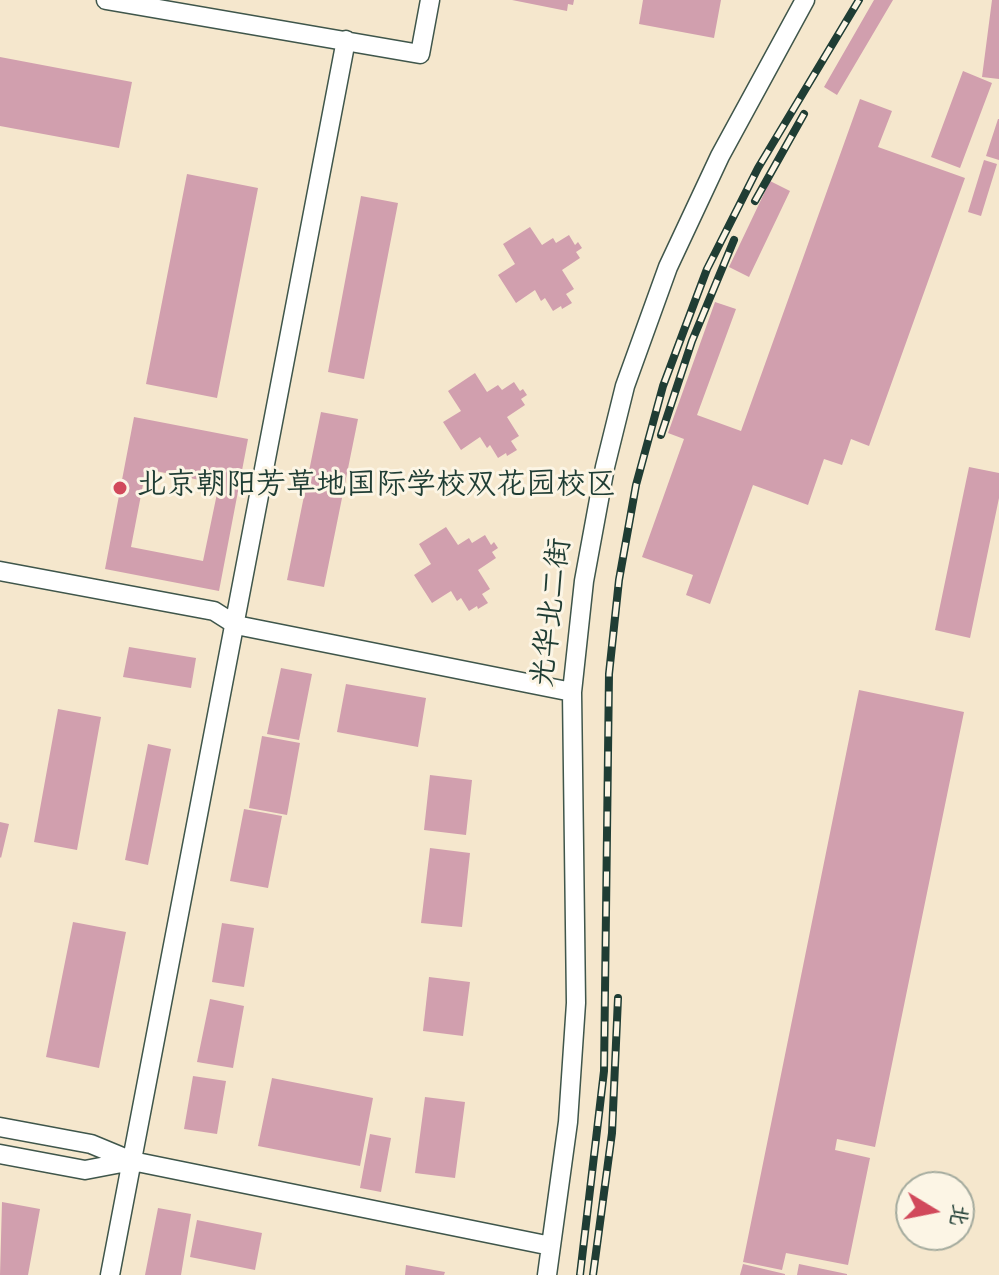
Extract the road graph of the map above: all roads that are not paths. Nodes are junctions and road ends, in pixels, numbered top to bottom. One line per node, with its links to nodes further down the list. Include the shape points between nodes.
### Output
1 (106, 0): 4 (street)
2 (430, 0): 5 (street, via 420,54)
3 (805, 0): 8 (street, 光华北二街, via 674,253 625,386 584,581)
4 (196, 7): 5 (street)
5 (346, 40): 7 (street)
6 (0, 571): 7 (street, via 214,611)
7 (236, 625): 8 (street); 11 (street)
8 (572, 692): 12 (street, 光华北二街, via 576,1003 568,1122)
9 (0, 1127): 11 (street, via 91,1144)
10 (0, 1154): 11 (street, via 85,1170)
11 (132, 1161): 12 (street); 13 (street)
12 (551, 1246): 14 (street, 光华北二街)
13 (110, 1275)
14 (547, 1275)

